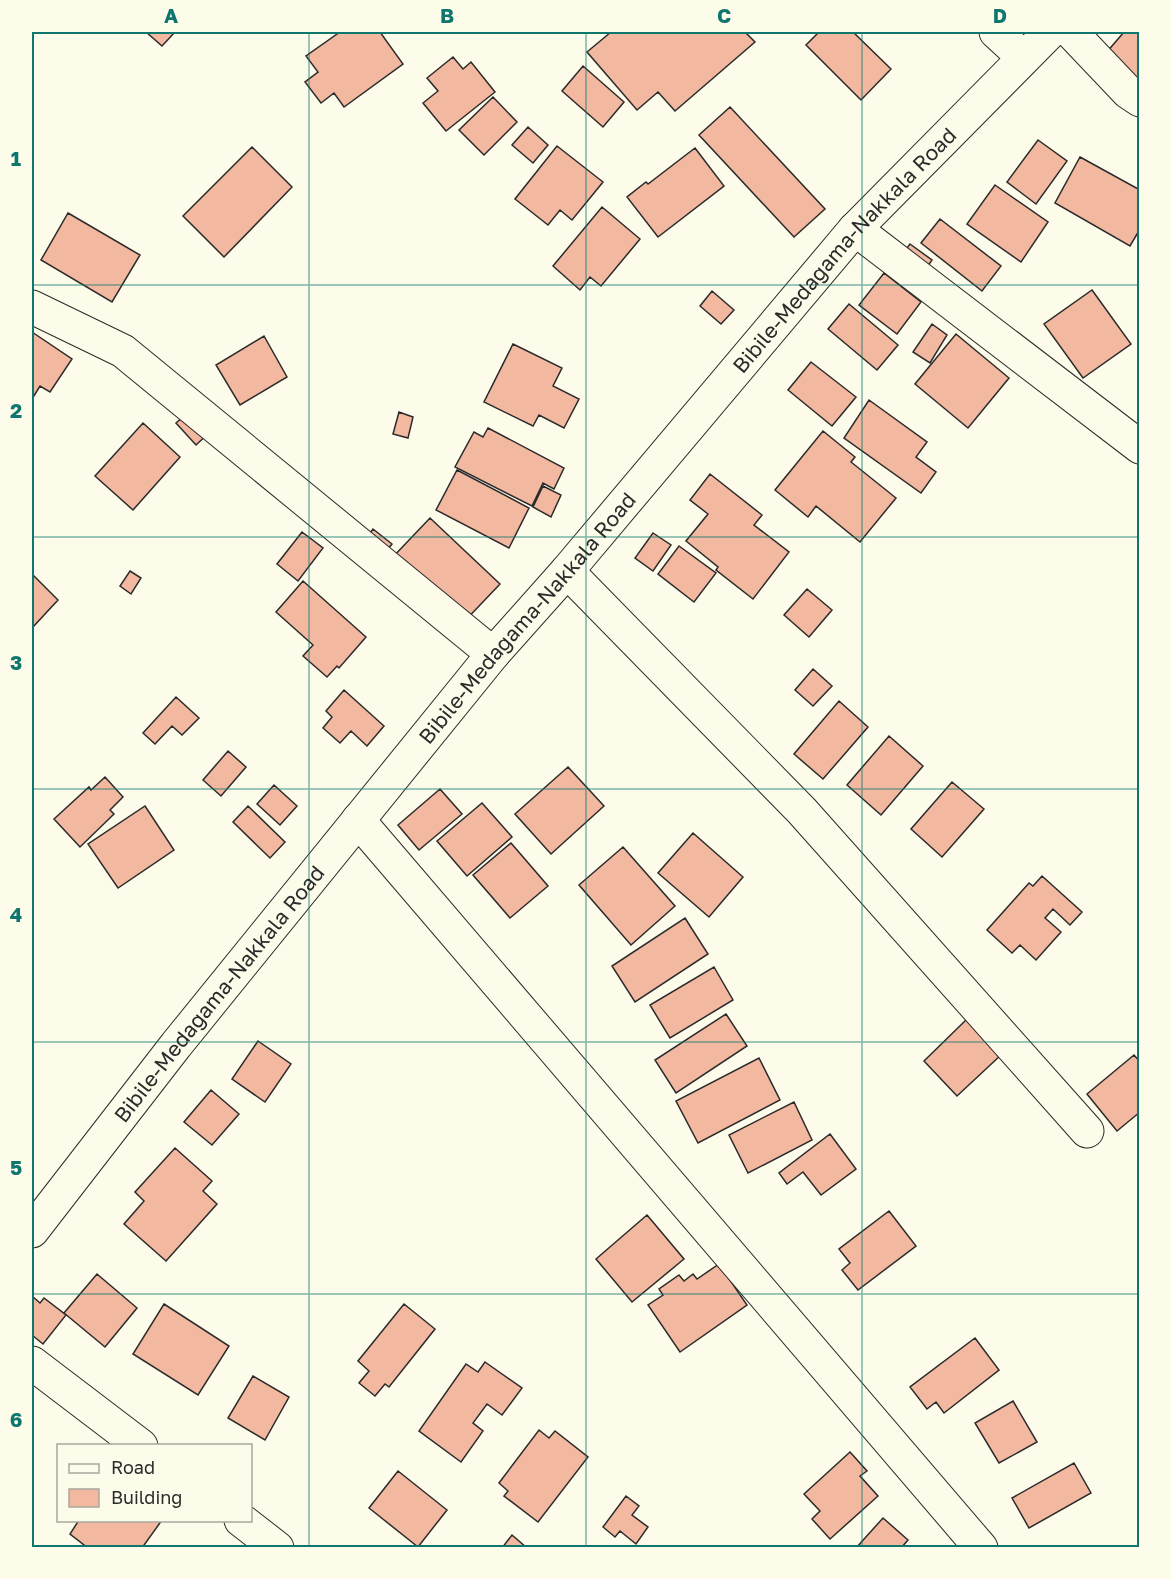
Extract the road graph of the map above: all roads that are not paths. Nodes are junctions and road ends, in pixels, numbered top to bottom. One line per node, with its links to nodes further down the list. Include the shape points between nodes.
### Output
1 (996, 32): 4 (main road)
2 (1050, 32): 4 (main road, Bibile-Medagama-Nakkala Road)
3 (1071, 32): 5 (main road)
4 (1023, 57): 6 (main road, Bibile-Medagama-Nakkala Road)
5 (1140, 100)
6 (855, 229): 8 (main road); 9 (main road, Bibile-Medagama-Nakkala Road)
7 (32, 307): 10 (main road, via 123,351)
8 (1140, 447)
9 (567, 571): 10 (main road, Bibile-Medagama-Nakkala Road); 12 (main road, via 802,811)
10 (493, 654): 11 (main road, Bibile-Medagama-Nakkala Road)
11 (358, 820): 13 (main road, Bibile-Medagama-Nakkala Road); 18 (main road)
12 (1088, 1131)
13 (32, 1231)
14 (32, 1363): 15 (main road)
15 (138, 1444)
16 (242, 1522): 17 (main road)
17 (277, 1548)
18 (981, 1548)

